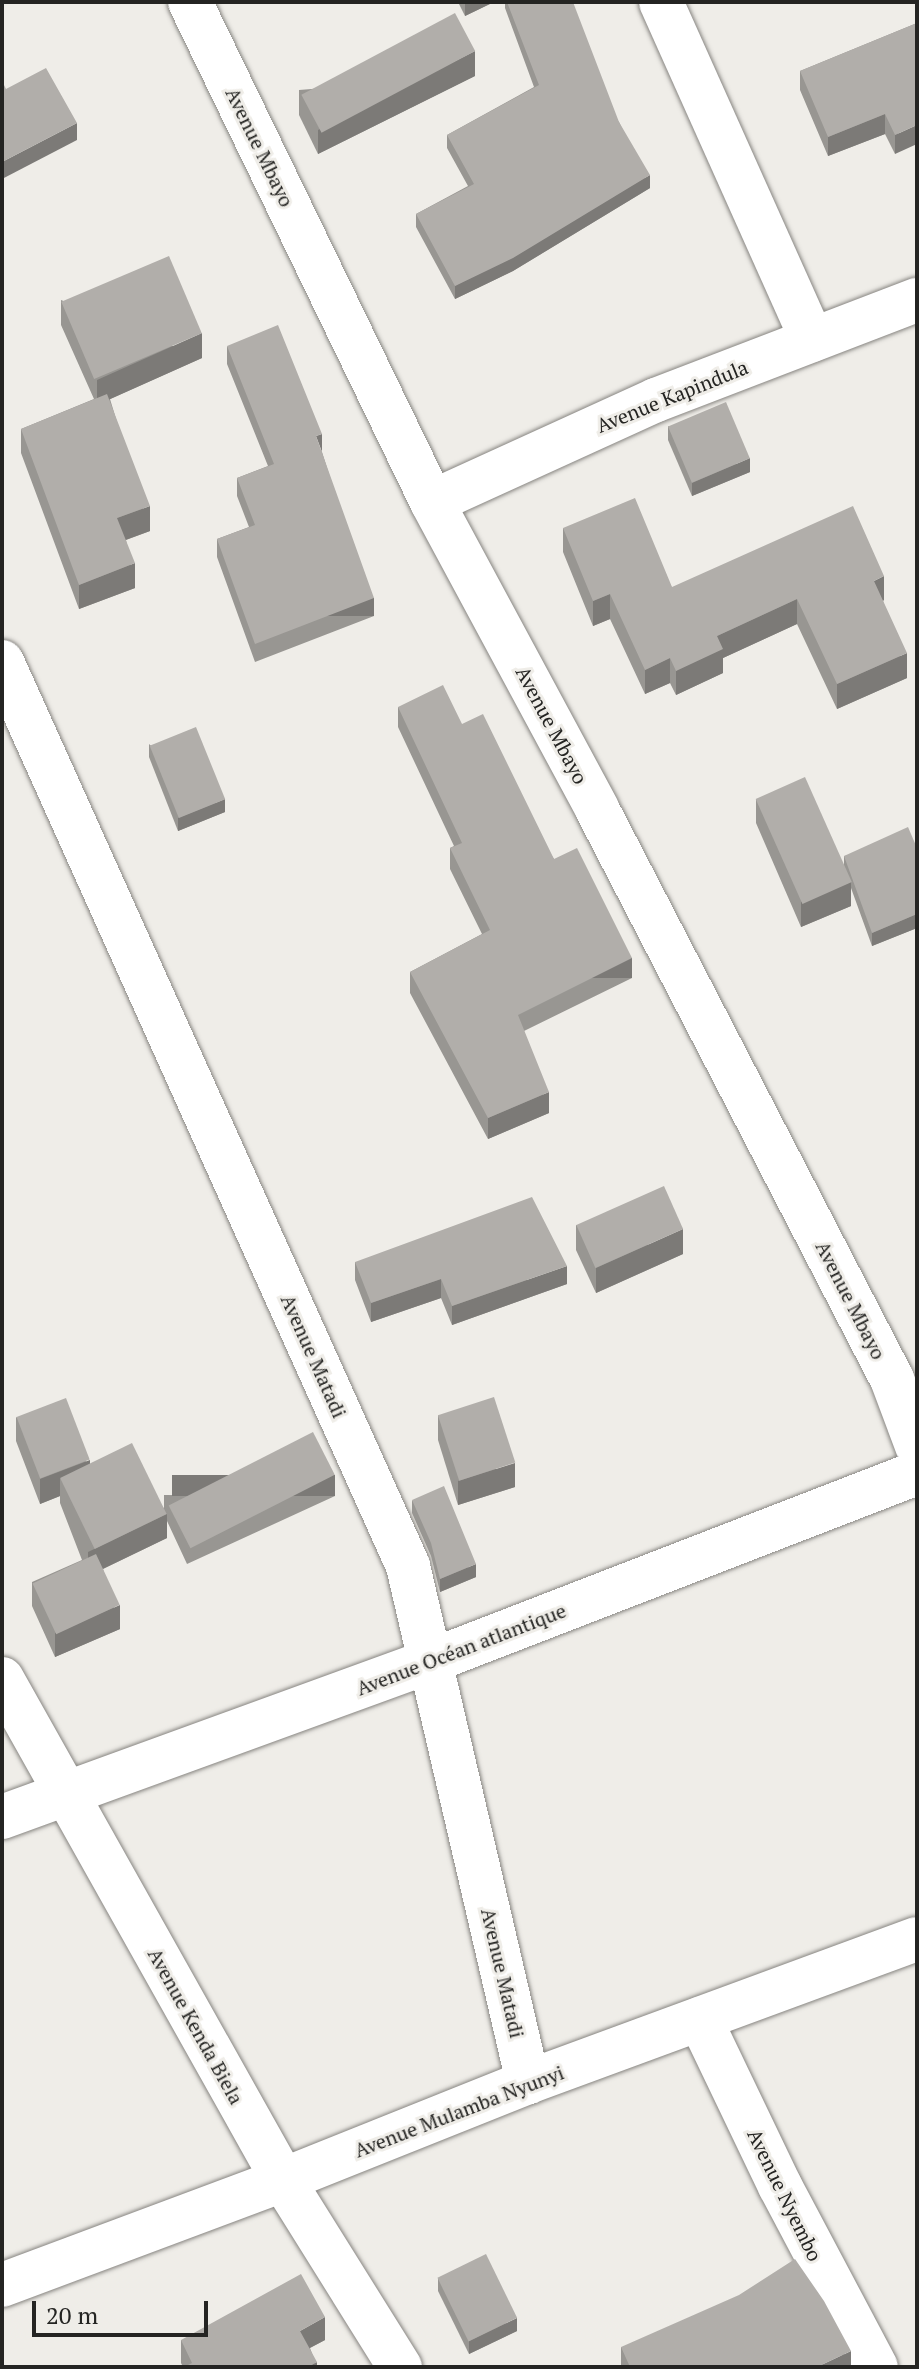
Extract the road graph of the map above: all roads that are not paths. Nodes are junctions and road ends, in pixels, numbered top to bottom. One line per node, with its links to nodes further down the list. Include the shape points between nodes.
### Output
1 (190, 2): 5 (street, Avenue Mbayo)
2 (661, 2): 4 (street)
3 (917, 300): 4 (street, Avenue Kapindula)
4 (812, 340): 5 (street, Avenue Kapindula, via 656,400)
5 (432, 502): 7 (street, Avenue Mbayo, via 892,1379)
6 (2, 662): 9 (street, Avenue Matadi, via 408,1566)
7 (917, 1446)
8 (917, 1473): 9 (street, Avenue Océan atlantique)
9 (431, 1661): 11 (street, Avenue Océan atlantique); 15 (street, Avenue Matadi)
10 (2, 1679): 11 (street, Avenue Kenda Biela)
11 (66, 1795): 12 (street, Avenue Océan atlantique); 16 (street, Avenue Kenda Biela)
12 (2, 1817)
13 (917, 1939): 14 (street, Avenue Mulamba Nyunyi)
14 (700, 2019): 15 (street, Avenue Mulamba Nyunyi); 19 (street, Avenue Nyembo)
15 (528, 2082): 16 (street, Avenue Mulamba Nyunyi)
16 (283, 2180): 17 (street, Avenue Mulamba Nyunyi); 18 (street, Avenue Kenda Biela)
17 (2, 2285)
18 (400, 2367)
19 (876, 2367)

